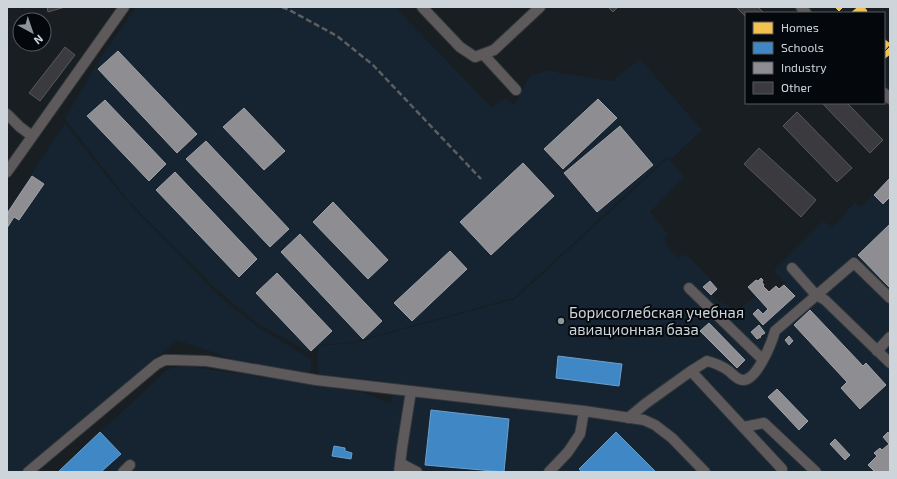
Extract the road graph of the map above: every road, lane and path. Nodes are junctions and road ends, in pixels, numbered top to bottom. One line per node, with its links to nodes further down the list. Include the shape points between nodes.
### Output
1 (124, 7): 8 (street)
2 (422, 7): 5 (street, via 460,47 475,57)
3 (540, 7): 4 (street)
4 (529, 11): 5 (street, via 494,50)
5 (484, 54): 6 (street)
6 (516, 90)
7 (7, 114): 8 (street)
8 (32, 136): 9 (street)
9 (7, 172)
10 (792, 268): 12 (street)
11 (689, 288): 16 (street)
12 (816, 295): 13 (street, via 854,263); 15 (street, via 825,300); 16 (street, via 775,331)
13 (890, 298)
14 (890, 337): 15 (street)
15 (877, 351): 17 (street)
16 (762, 359): 18 (street, via 754,375 746,380 740,380 725,368 707,361)
17 (890, 363)
18 (691, 371): 21 (street); 22 (street)
19 (411, 391): 20 (street); 23 (street); 24 (street, via 316,380 207,361 166,360 157,364)
20 (584, 411): 21 (street); 26 (street, via 580,434 568,452)
21 (628, 418): 27 (street, via 644,420 655,425 672,438)
22 (744, 427): 28 (street); 29 (street, via 764,423)
23 (400, 468): 25 (street)
24 (28, 472)
25 (418, 472)
26 (549, 472)
27 (705, 472)
28 (782, 472)
29 (816, 472)

